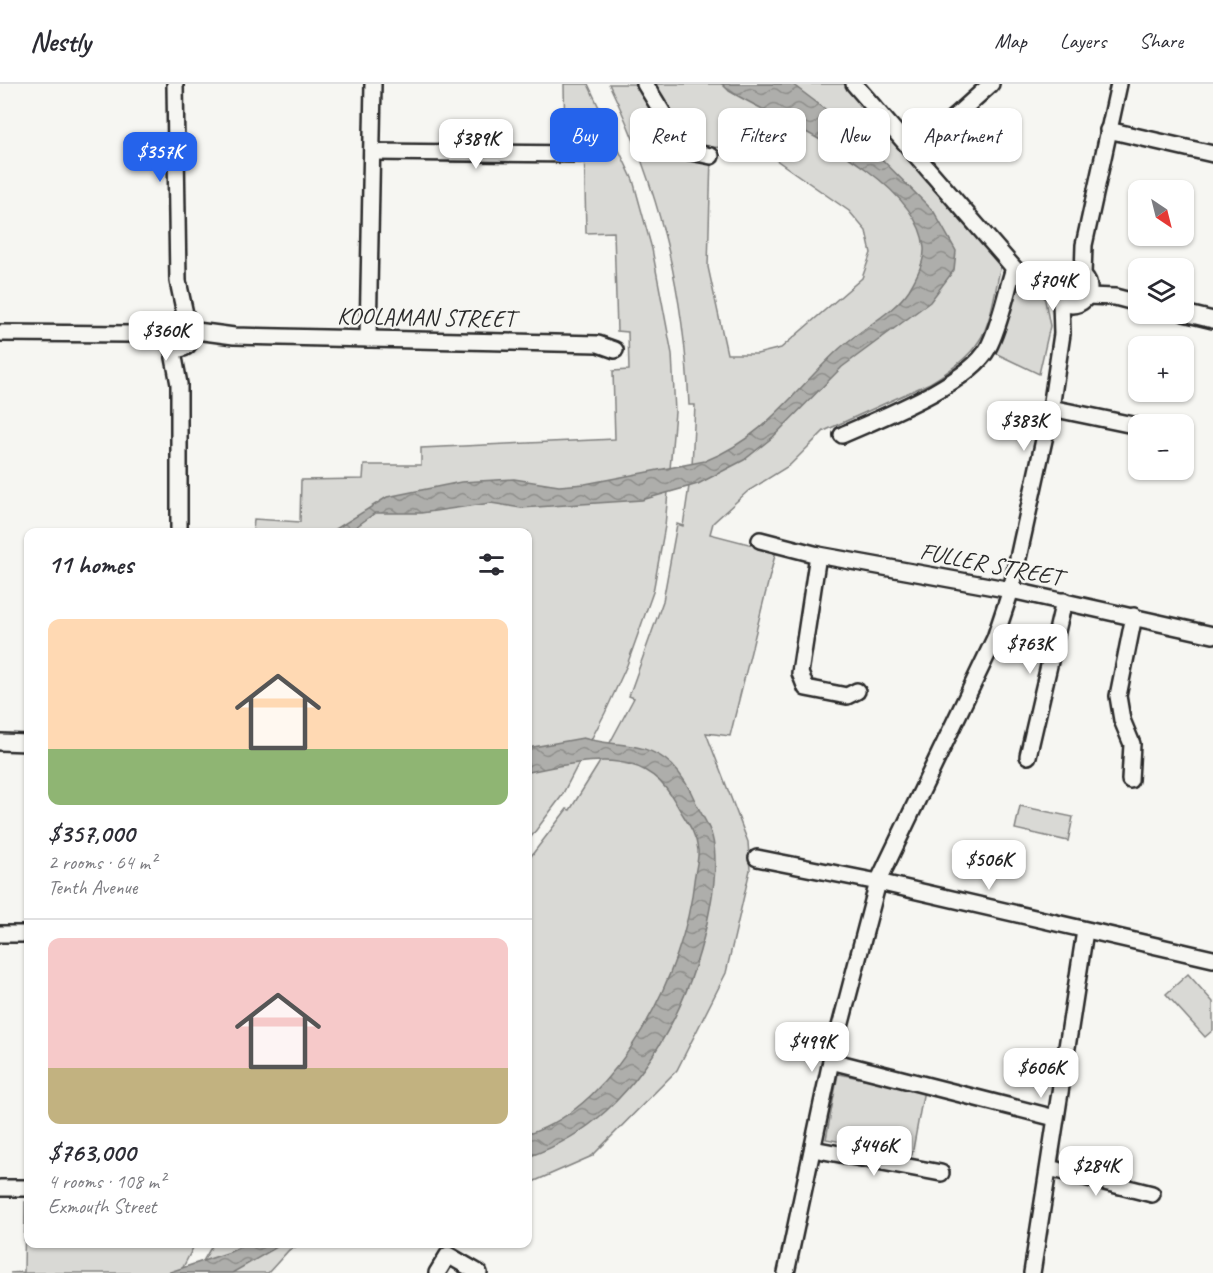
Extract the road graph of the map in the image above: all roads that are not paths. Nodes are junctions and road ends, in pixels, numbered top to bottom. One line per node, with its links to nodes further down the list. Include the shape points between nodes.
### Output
1 (175, 84): 21 (street)
2 (373, 84): 10 (street)
3 (645, 84): 13 (street, via 686,151)
4 (854, 84): 9 (street)
5 (991, 84): 7 (street)
6 (1119, 84): 8 (street)
7 (964, 108)
8 (1108, 130): 12 (street); 16 (street)
9 (902, 138)
10 (372, 152): 11 (street); 22 (street)
11 (550, 154)
12 (1213, 154)
13 (711, 156)
14 (924, 162): 15 (street)
15 (1014, 268): 16 (street, via 1029,282); 26 (street, via 988,348 961,376)
16 (1072, 287): 17 (street); 24 (street)
17 (1128, 300)
18 (1194, 315): 19 (street)
19 (1213, 320)
20 (0, 333): 21 (street, KOOLAMAN STREET)
21 (179, 336): 22 (street, KOOLAMAN STREET); 27 (street)
22 (368, 339): 23 (street, KOOLAMAN STREET, via 598,344)
23 (615, 350)
24 (1051, 408): 25 (street); 30 (street)
25 (1128, 424)
26 (842, 435)
27 (179, 528)
28 (760, 540): 29 (street, FULLER STREET)
29 (818, 555): 30 (street, FULLER STREET); 34 (street, via 800,673 806,688 848,696)
30 (1011, 590): 31 (street, FULLER STREET); 40 (street, via 995,638)
31 (1064, 601): 32 (street, FULLER STREET); 37 (street)
32 (1134, 616): 33 (street, FULLER STREET); 38 (street, via 1118,696 1132,744)
33 (1213, 635)
34 (857, 691)
35 (3, 743): 36 (street)
36 (24, 743)
37 (1028, 756)
38 (1130, 780)
39 (757, 858): 40 (street)
40 (878, 882): 41 (street); 45 (street)
41 (1085, 931): 44 (street); 46 (street)
42 (0, 934): 43 (street)
43 (24, 934)
44 (1213, 959)
45 (831, 1061): 46 (street); 47 (street)
46 (1055, 1118): 48 (street)
47 (813, 1149): 49 (street); 55 (street)
48 (1049, 1168): 52 (street); 56 (street)
49 (941, 1173)
50 (0, 1188): 51 (street)
51 (24, 1188)
52 (1152, 1194)
53 (436, 1273): 54 (street, via 448,1255)
54 (479, 1273)
55 (786, 1273)
56 (1032, 1273)

